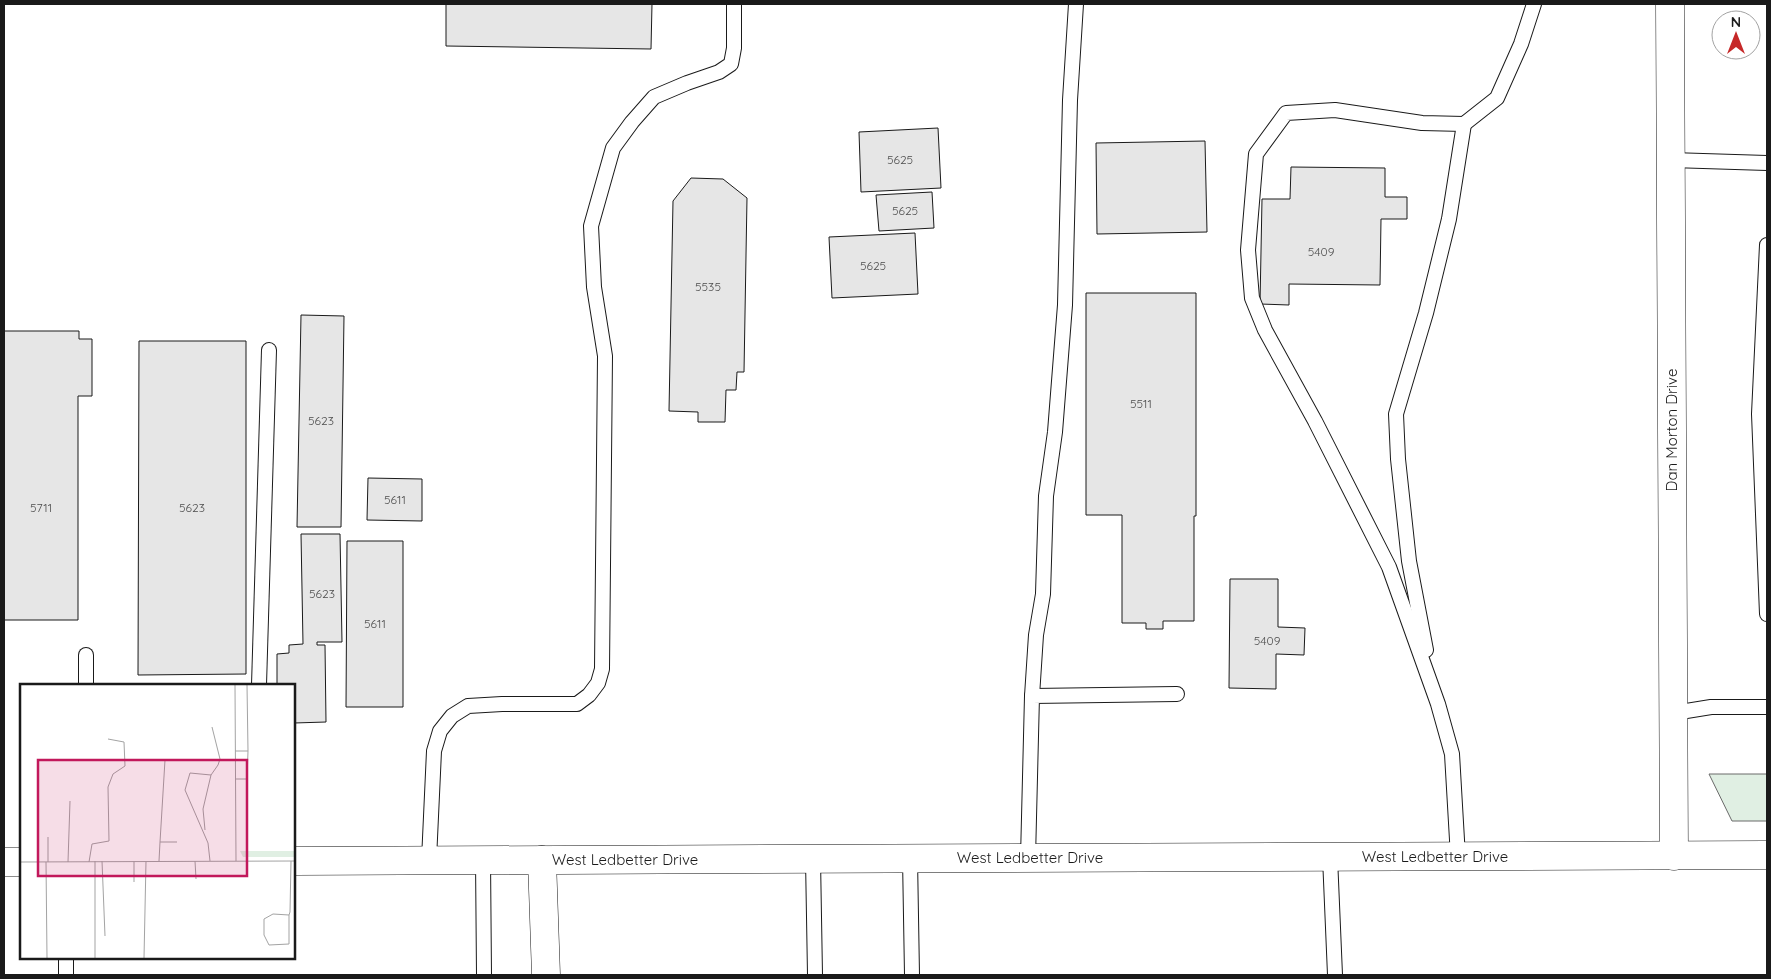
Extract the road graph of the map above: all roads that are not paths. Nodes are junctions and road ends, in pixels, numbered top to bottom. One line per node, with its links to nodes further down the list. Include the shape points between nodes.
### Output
1 (734, 4): 27 (lane, via 731,64 719,72 654,97 632,122 613,148 592,226 594,287 606,356 602,669 598,683 577,704 468,706 452,716 440,731 434,751)
2 (1076, 4): 16 (lane, via 1065,304 1055,432 1046,496 1043,594 1036,635)
3 (1534, 4): 5 (lane, via 1521,44 1497,98)
4 (1670, 4): 6 (street, Dan Morton Drive)
5 (1464, 124): 14 (lane, via 1449,219 1396,414 1409,561); 14 (lane, via 1422,123 1335,110 1286,113 1256,154 1248,250 1252,298 1265,330 1389,568)
6 (1671, 160): 7 (lane); 18 (street, Dan Morton Drive)
7 (1767, 163)
8 (1767, 245): 10 (lane, via 1759,414)
9 (269, 350): 13 (lane)
10 (1767, 614)
11 (86, 655): 12 (lane)
12 (86, 684)
13 (259, 684)
14 (1434, 693): 22 (lane, via 1452,754)
15 (1177, 694): 16 (lane)
16 (1032, 696): 24 (lane)
17 (1767, 708): 18 (lane, via 1711,708)
18 (1674, 713): 20 (street, Dan Morton Drive)
19 (1767, 855): 20 (street, West Ledbetter Drive)
20 (1674, 856): 22 (street, West Ledbetter Drive)
21 (1330, 857): 22 (street, West Ledbetter Drive); 24 (street, West Ledbetter Drive); 38 (lane)
22 (1458, 857)
23 (910, 858): 24 (street, West Ledbetter Drive); 26 (street, West Ledbetter Drive); 37 (lane)
24 (1028, 858)
25 (483, 859): 27 (street, West Ledbetter Drive); 28 (street, West Ledbetter Drive); 34 (lane)
26 (813, 859): 28 (street, West Ledbetter Drive); 36 (lane)
27 (429, 860): 29 (street, West Ledbetter Drive)
28 (542, 860): 35 (street)
29 (295, 861)
30 (4, 862): 31 (street)
31 (20, 862)
32 (66, 959): 33 (lane)
33 (66, 975)
34 (484, 975)
35 (546, 975)
36 (815, 975)
37 (912, 975)
38 (1334, 975)

